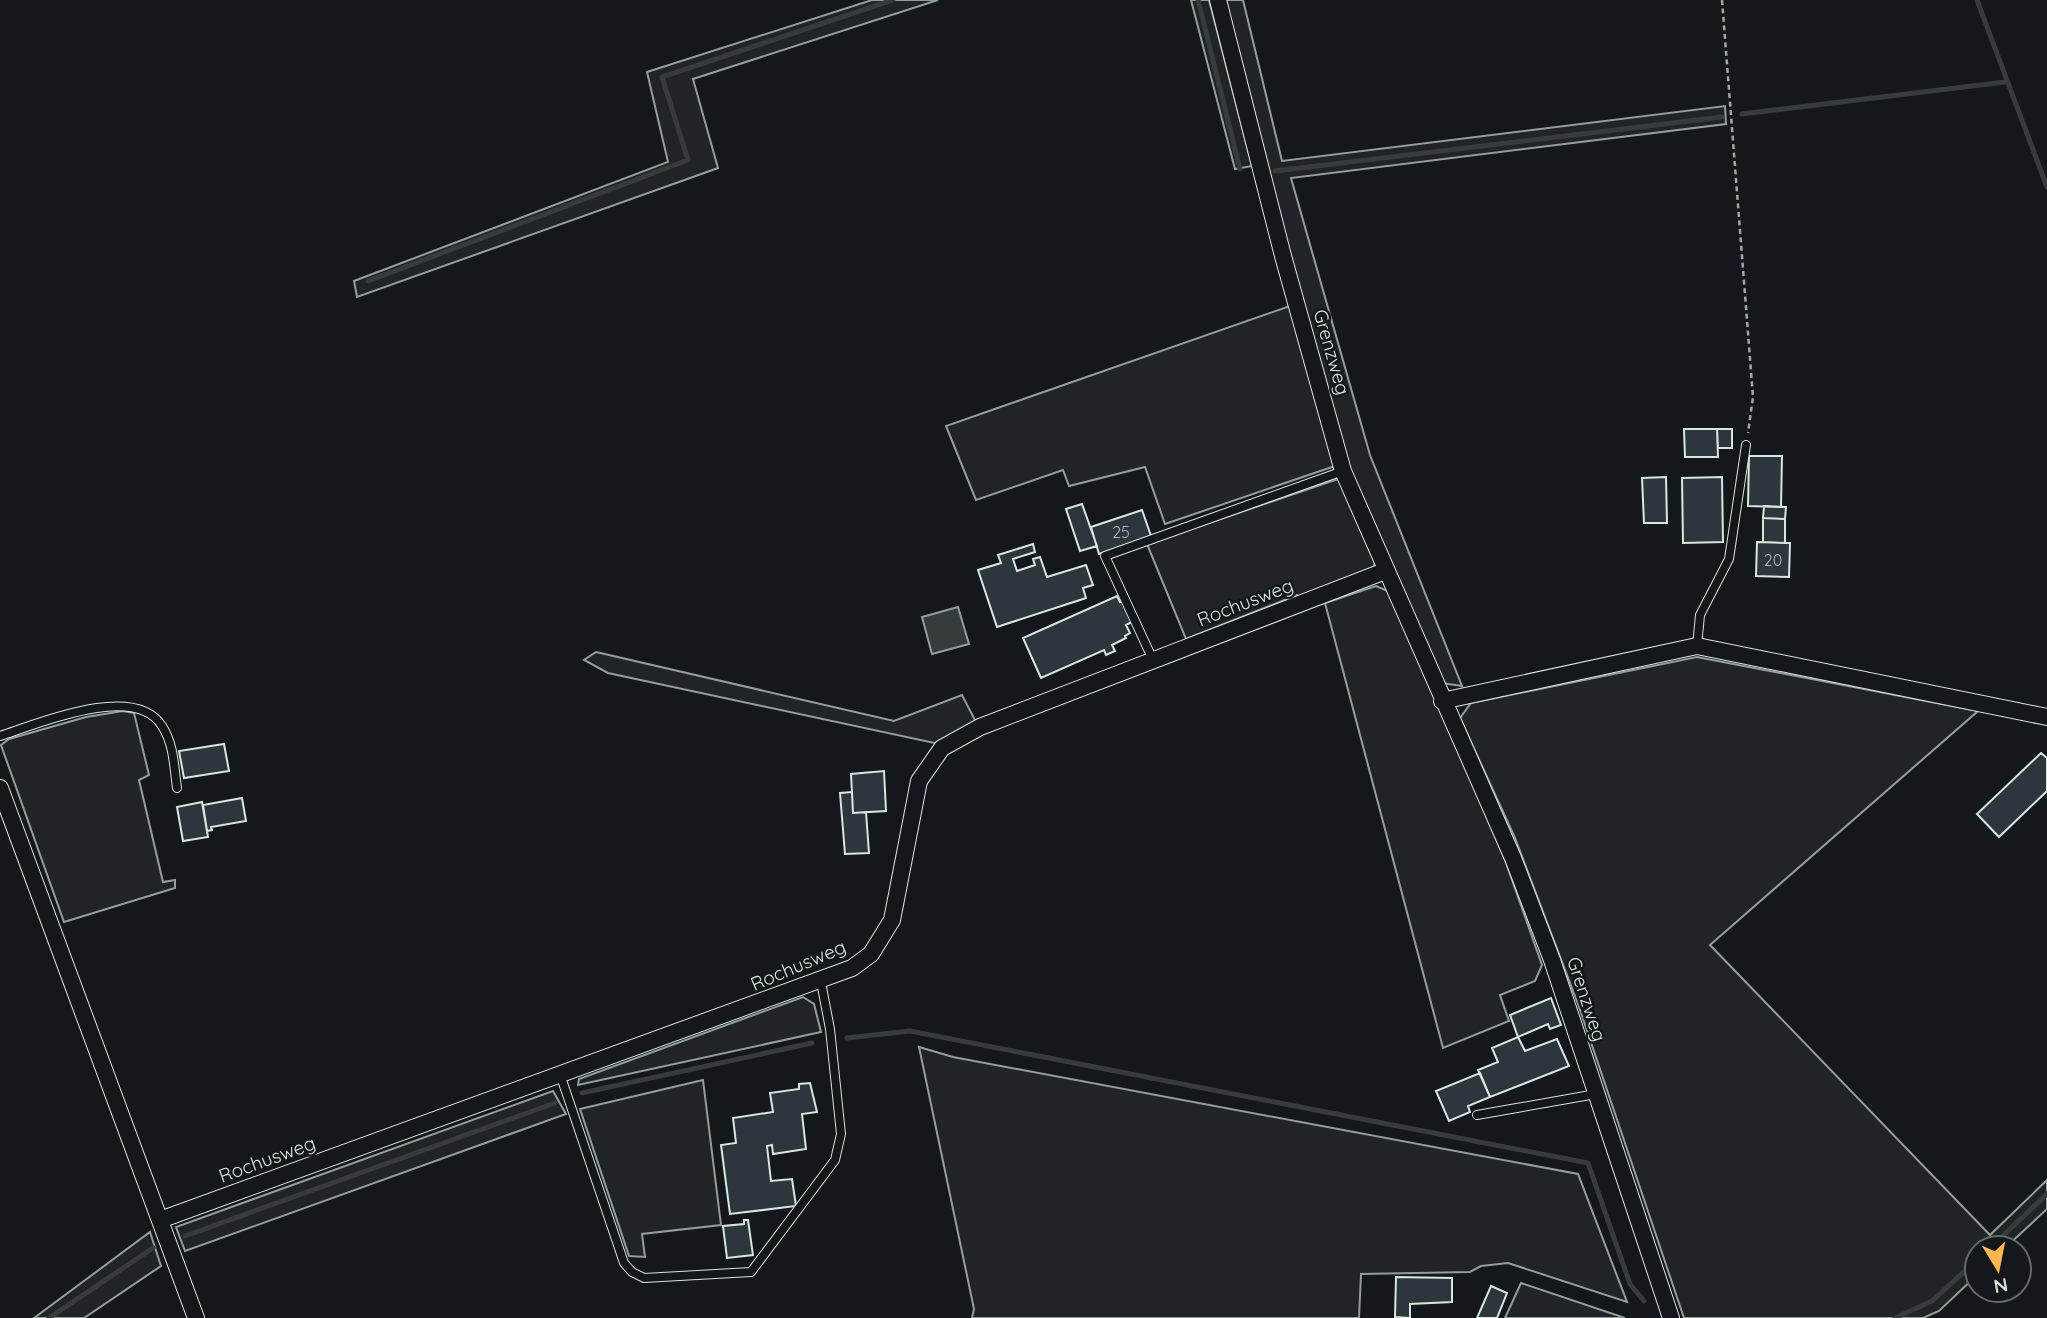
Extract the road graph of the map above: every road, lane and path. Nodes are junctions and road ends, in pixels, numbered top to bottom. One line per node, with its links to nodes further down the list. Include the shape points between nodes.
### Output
1 (1219, 0): 4 (street, Grenzweg)
2 (1722, 0): 3 (path, via 1753,397)
3 (1746, 444): 6 (lane, via 1729,559 1700,615)
4 (1343, 471): 5 (street, Grenzweg); 7 (lane, via 1105,556)
5 (1385, 570): 7 (street, Rochusweg); 8 (street, Grenzweg)
6 (1697, 646): 8 (street); 9 (street)
7 (1153, 660): 13 (street, Rochusweg, via 980,727 942,748 919,781 900,892 883,938 852,968)
8 (1442, 701): 15 (street, Grenzweg, via 1513,858)
9 (2047, 717)
10 (0, 736): 12 (lane, via 84,710 125,705 160,722 170,740)
11 (0, 788): 17 (street)
12 (177, 788)
13 (821, 982): 14 (street, Rochusweg); 14 (lane, via 841,1134 835,1160 751,1272 644,1278 632,1272 624,1263)
14 (561, 1077): 17 (street, Rochusweg)
15 (1596, 1094): 16 (lane); 19 (street, Grenzweg)
16 (1477, 1115)
17 (160, 1220): 18 (street)
18 (196, 1318)
19 (1671, 1318)

